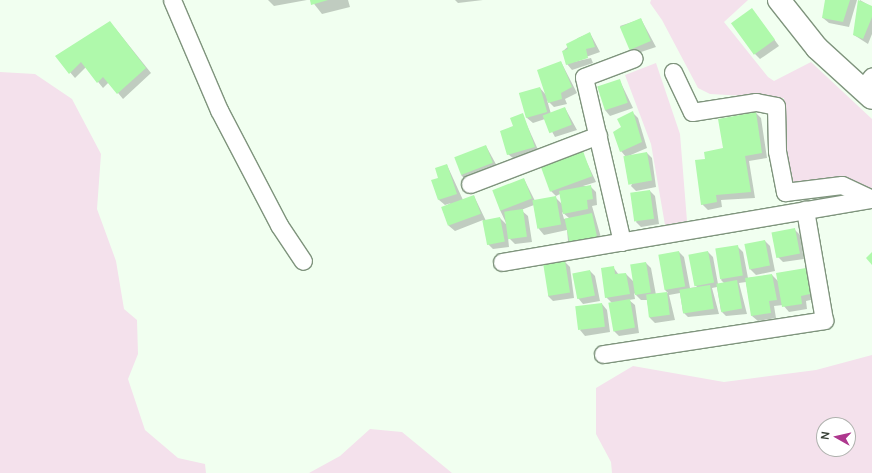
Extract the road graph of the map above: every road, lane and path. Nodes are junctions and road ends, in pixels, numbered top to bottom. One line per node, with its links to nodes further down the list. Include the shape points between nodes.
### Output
1 (172, 0): 11 (street, via 219,110 279,225)
2 (779, 0): 5 (street, via 817,48)
3 (634, 58): 6 (street, via 584,78)
4 (673, 72): 8 (street, via 692,112 756,102 776,106 777,151 785,192 842,186)
5 (869, 88)
6 (598, 135): 7 (street); 10 (street)
7 (470, 184)
8 (872, 199): 9 (street)
9 (805, 210): 10 (street); 13 (street, via 824,320)
10 (622, 242): 12 (street)
11 (303, 261)
12 (502, 262)
13 (602, 354)

